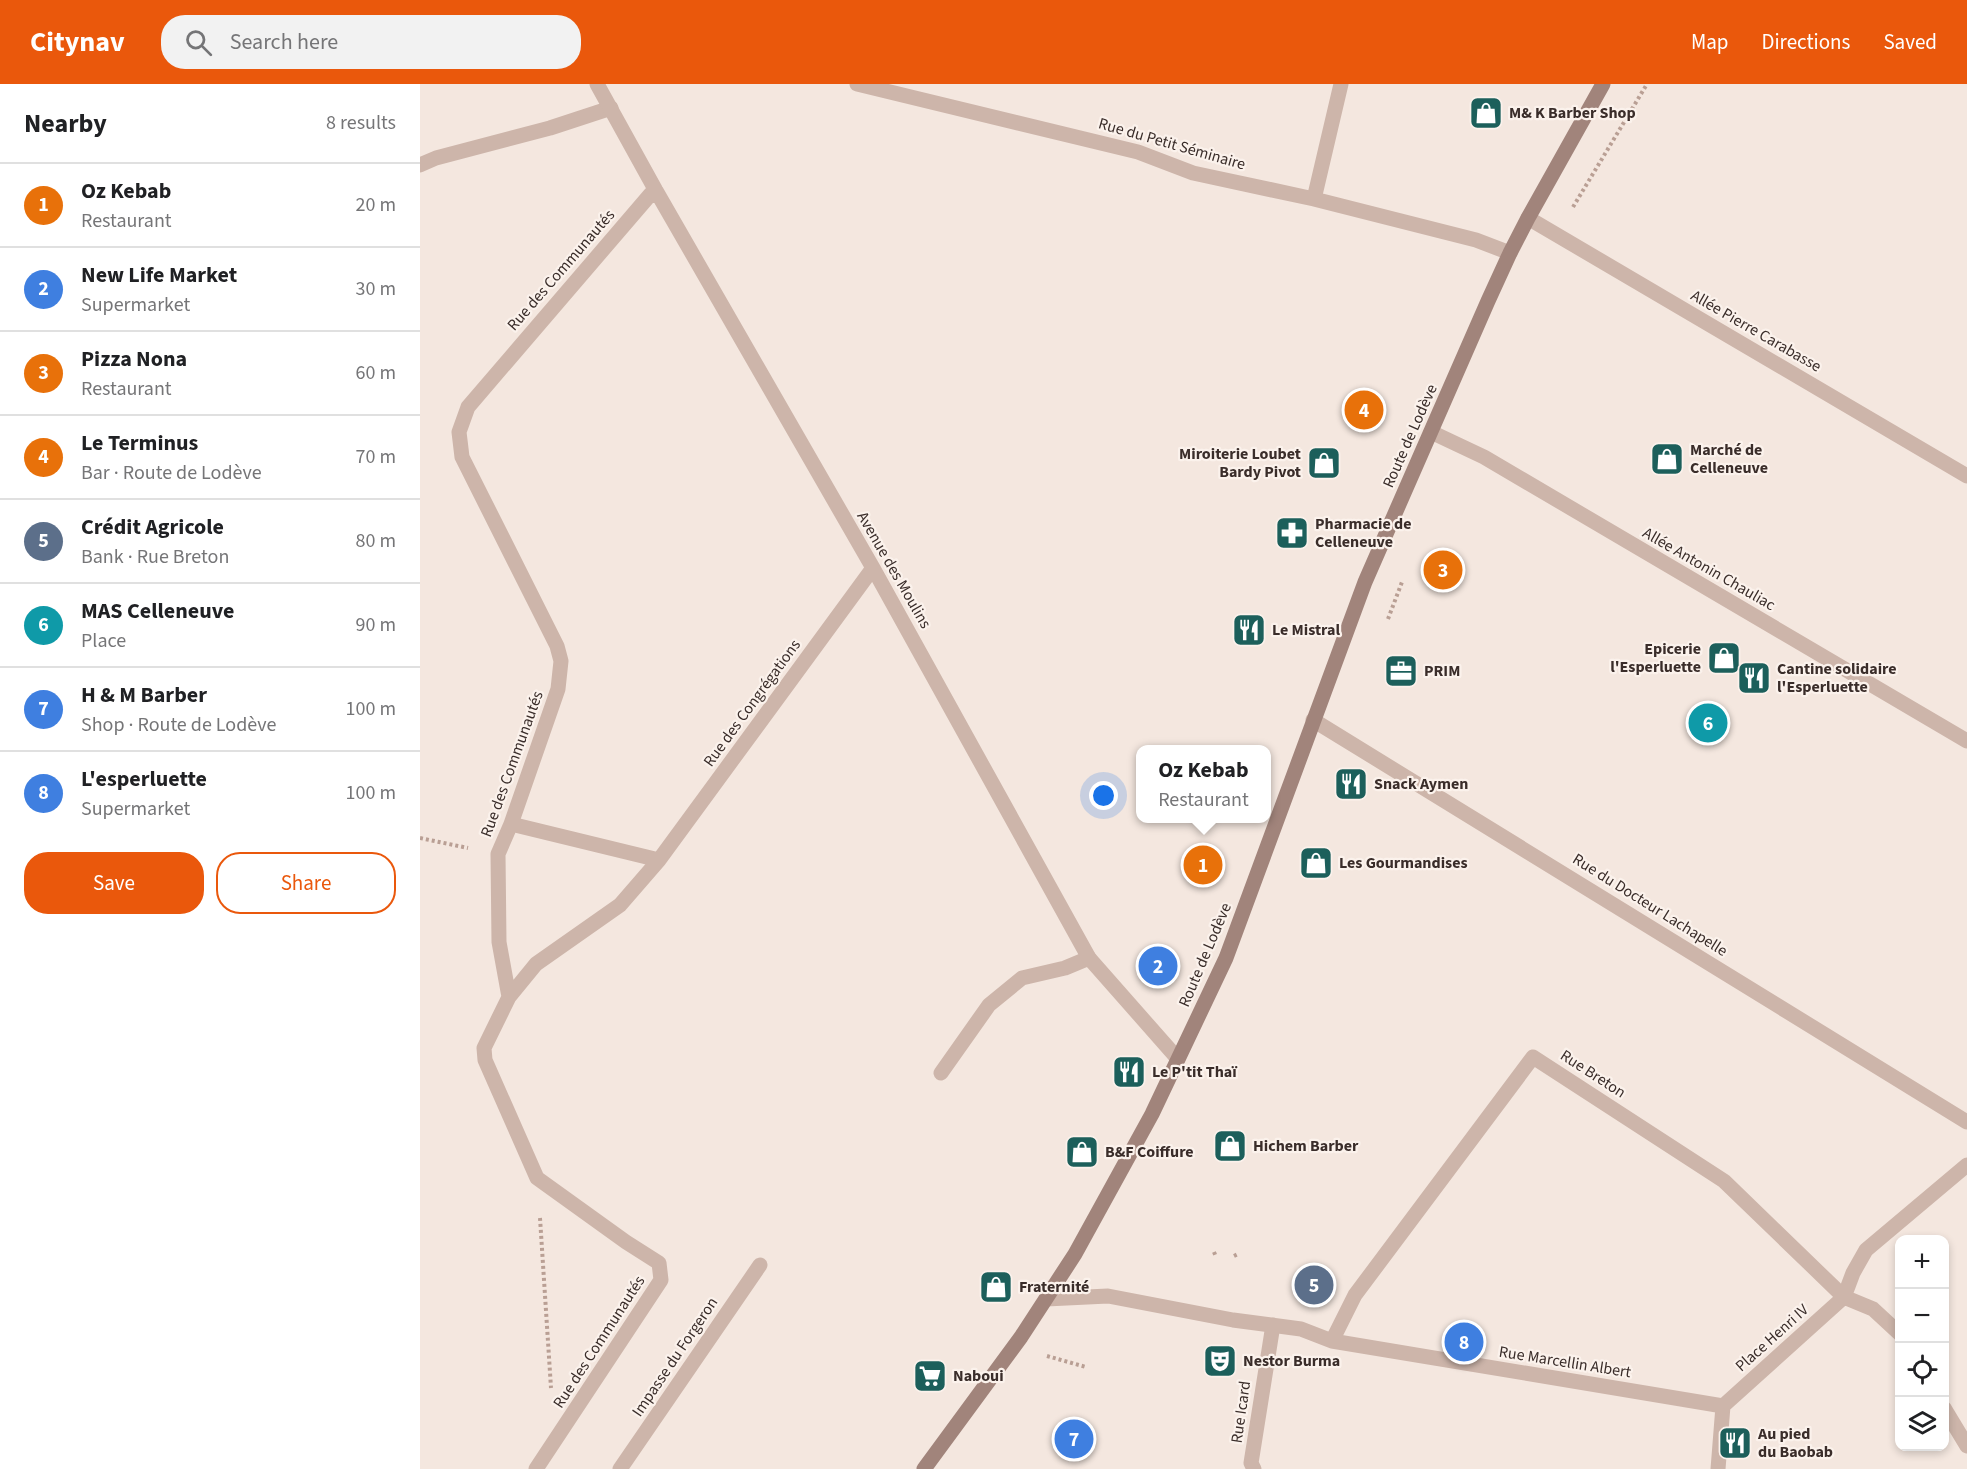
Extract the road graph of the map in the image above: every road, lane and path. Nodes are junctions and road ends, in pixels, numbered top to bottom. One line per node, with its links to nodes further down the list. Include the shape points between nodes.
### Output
1 (597, 84): 6 (street, Avenue des Moulins)
2 (857, 84): 9 (street, Rue du Petit Séminaire, via 1138,152 1193,173)
3 (1341, 84): 9 (street)
4 (1603, 84): 10 (street, Route de Lodève)
5 (1647, 84): 11 (path)
6 (611, 108): 7 (street); 8 (street, Avenue des Moulins)
7 (420, 165)
8 (655, 189): 15 (street, Avenue des Moulins); 20 (street, Rue des Communautés, via 468,406 459,432 462,457 557,646 561,662 558,689)
9 (1314, 199): 12 (street, Rue du Petit Séminaire, via 1476,240)
10 (1528, 218): 11 (street, Allée Pierre Carabasse); 12 (street, Route de Lodève)
11 (1559, 236): 14 (street, Allée Pierre Carabasse)
12 (1509, 253): 13 (street, Route de Lodève)
13 (1431, 432): 18 (street, Route de Lodève, via 1365,582); 19 (street, Allée Antonin Chauliac, via 1484,457)
14 (1967, 476)
15 (873, 568): 23 (street, Rue des Congrégations); 24 (street, Avenue des Moulins)
16 (1404, 577): 17 (path)
17 (1387, 620)
18 (1313, 720): 26 (street, Route de Lodève, via 1226,958); 28 (street, Rue du Docteur Lachapelle)
19 (1967, 741)
20 (511, 824): 22 (street, Rue des Communautés); 23 (street)
21 (420, 838): 22 (path)
22 (498, 854): 25 (street, Rue des Communautés, via 499,942)
23 (659, 860): 25 (street, Rue des Congrégations, via 620,905 536,964)
24 (1089, 958): 26 (street, Avenue des Moulins); 27 (street, via 1022,978 989,1005)
25 (509, 997): 30 (street, via 484,1048 485,1060)
26 (1178, 1059): 33 (street, Route de Lodève, via 1081,1244)
27 (941, 1073)
28 (1967, 1122)
29 (1967, 1165): 32 (street, via 1866,1250)
30 (537, 1178): 41 (path); 41 (street, Rue des Communautés, via 659,1263 661,1280)
31 (760, 1265): 44 (street, Impasse du Forgeron)
32 (1844, 1297): 35 (street, via 1872,1309); 36 (street, Rue Breton, via 1724,1181 1533,1057 1354,1295); 39 (street, Place Henri IV)
33 (1046, 1299): 34 (street, Rue Marcellin Albert, via 1108,1296); 45 (street, Route de Lodève)
34 (1273, 1325): 36 (street, Rue Marcellin Albert, via 1301,1329); 46 (street, Rue Icard, via 1251,1463)
35 (1895, 1330)
36 (1332, 1341): 39 (street, Rue Marcellin Albert)
37 (1047, 1356): 38 (path)
38 (1086, 1367)
39 (1723, 1406): 47 (street)
40 (1949, 1416): 42 (street)
41 (554, 1442): 43 (street, Rue des Communautés)
42 (1967, 1446)
43 (536, 1469)
44 (621, 1469)
45 (924, 1469)
46 (1254, 1469)
47 (1718, 1469)

